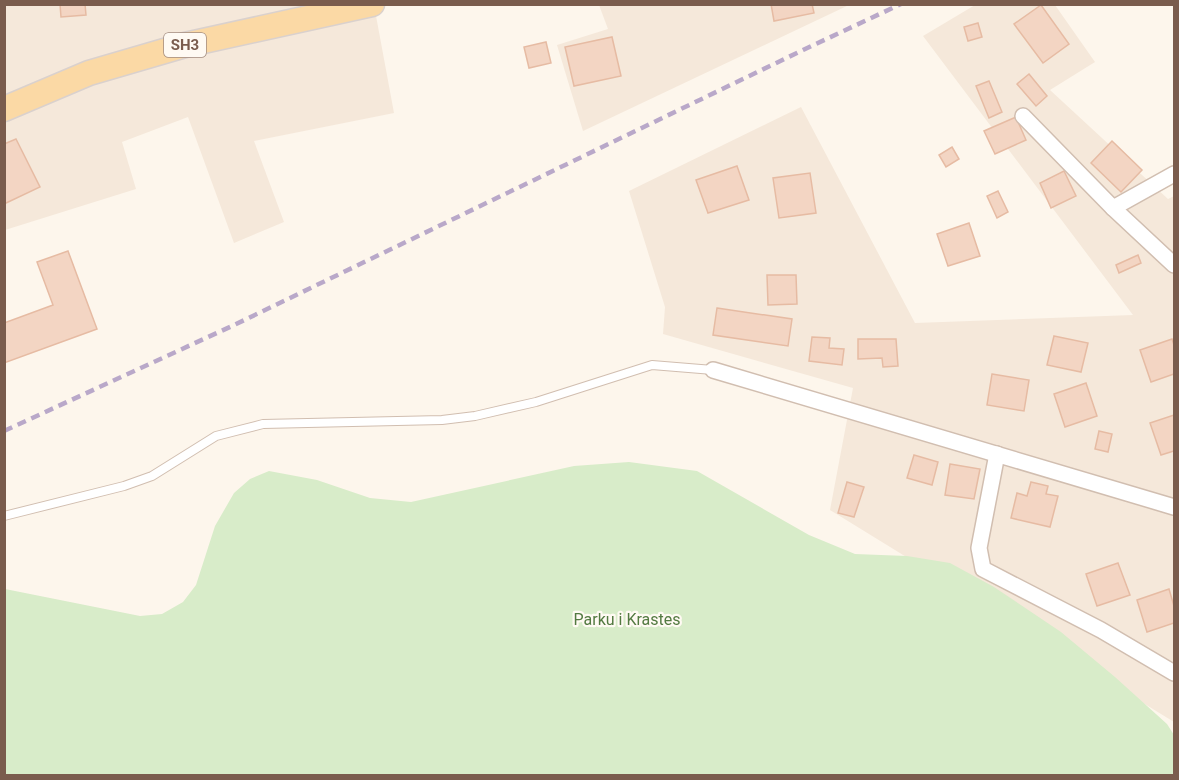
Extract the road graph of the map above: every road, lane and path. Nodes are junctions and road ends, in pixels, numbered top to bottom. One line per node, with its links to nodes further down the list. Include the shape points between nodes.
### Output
1 (372, 4): 2 (main road, SH3, via 174,48 89,73)
2 (4, 109)
3 (1023, 116): 5 (street)
4 (1174, 174): 5 (street)
5 (1113, 208): 6 (street)
6 (1174, 265)
7 (713, 370): 8 (street); 10 (lane, via 652,365 536,402 442,420 263,424 216,436 152,476 124,486)
8 (997, 454): 9 (street); 11 (street, via 979,548 983,569)
9 (1174, 507)
10 (4, 516)
11 (1174, 673)

